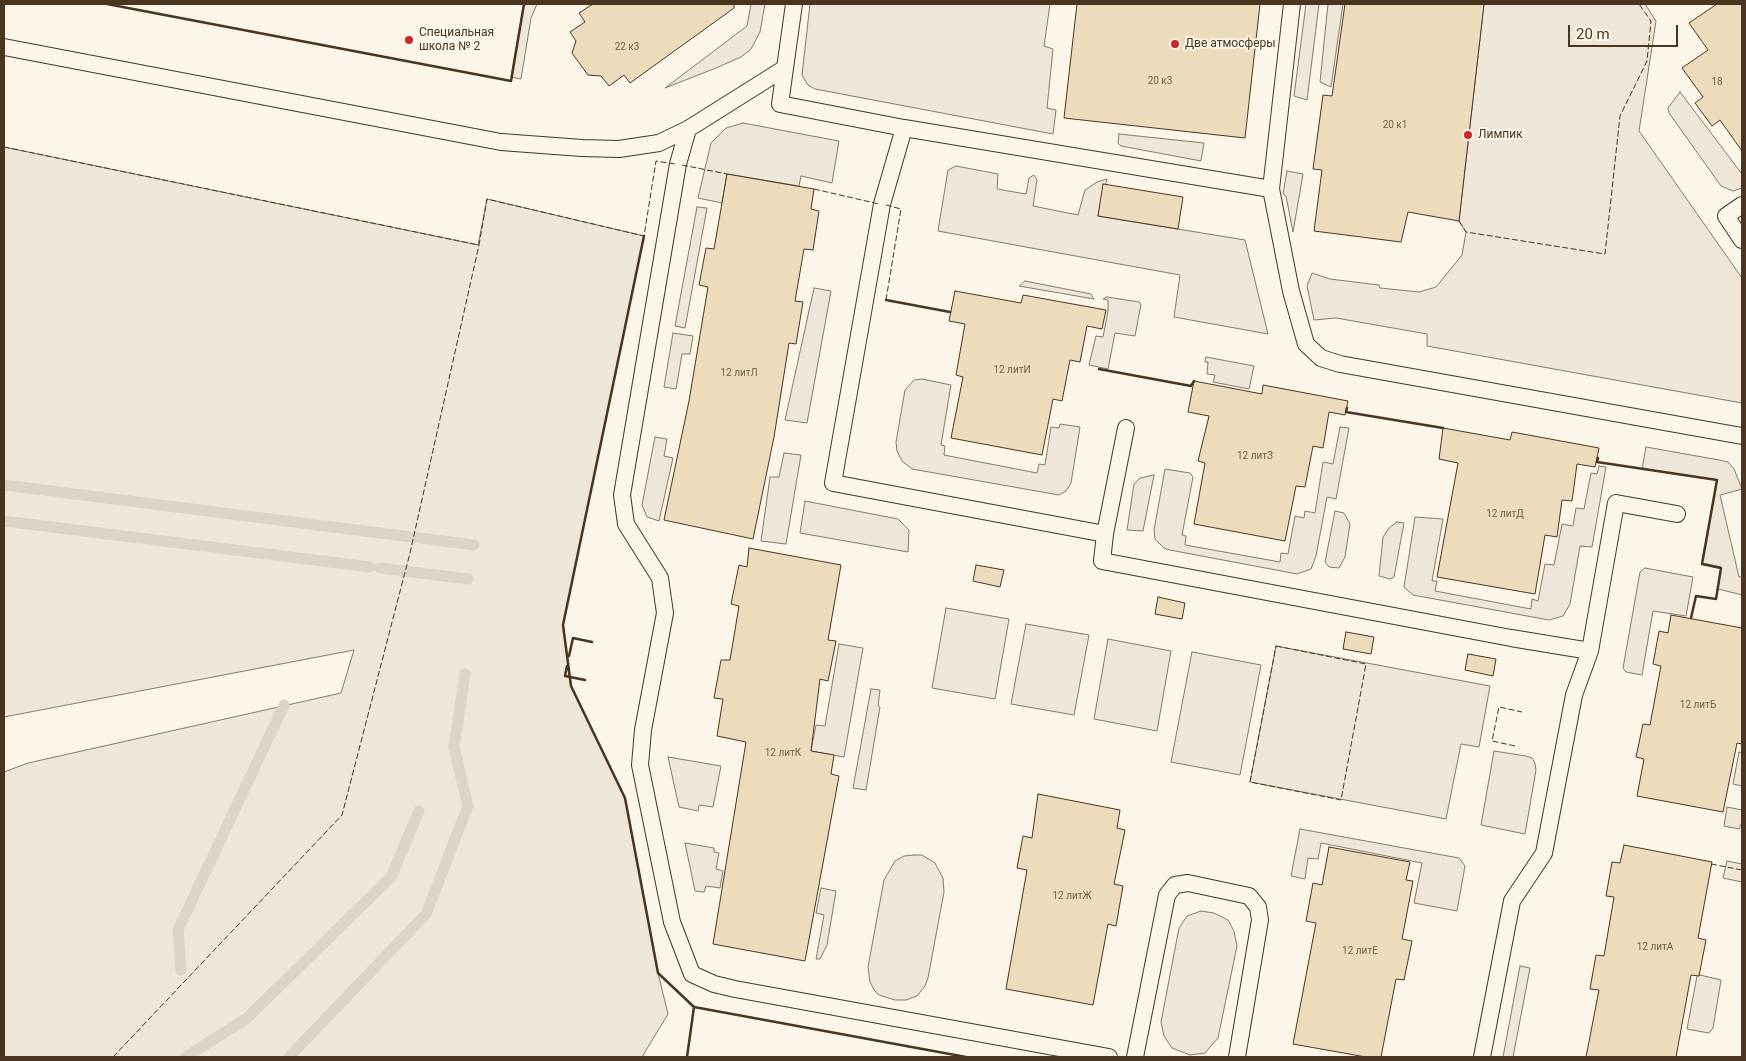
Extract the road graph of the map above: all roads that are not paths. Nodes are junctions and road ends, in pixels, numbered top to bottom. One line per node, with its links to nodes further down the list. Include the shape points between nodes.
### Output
1 (794, 4): 4 (lane)
2 (1292, 4): 7 (lane)
3 (4, 47): 6 (lane, via 501,142 619,149 660,143)
4 (785, 68): 5 (lane, via 780,104); 6 (lane)
5 (904, 128): 7 (lane); 13 (lane, via 882,204 833,483)
6 (688, 129): 15 (lane, via 678,164 622,495 626,524 660,578 665,613 643,730 640,765 672,922 692,974 735,989)
7 (1271, 189): 11 (lane, via 1291,291 1306,344 1321,358)
8 (1742, 205): 9 (lane, via 1726,216)
9 (1742, 240)
10 (1126, 428): 13 (lane)
11 (1742, 436)
12 (1677, 514): 14 (lane, via 1616,503)
13 (1105, 534): 14 (lane, via 1102,561)
14 (1590, 650): 18 (lane, via 1574,696 1544,853 1512,900)
15 (1109, 1057)
16 (1135, 1057): 17 (lane, via 1167,895 1174,885 1188,883 1249,896 1258,907 1260,920)
17 (1237, 1057)
18 (1482, 1057)

